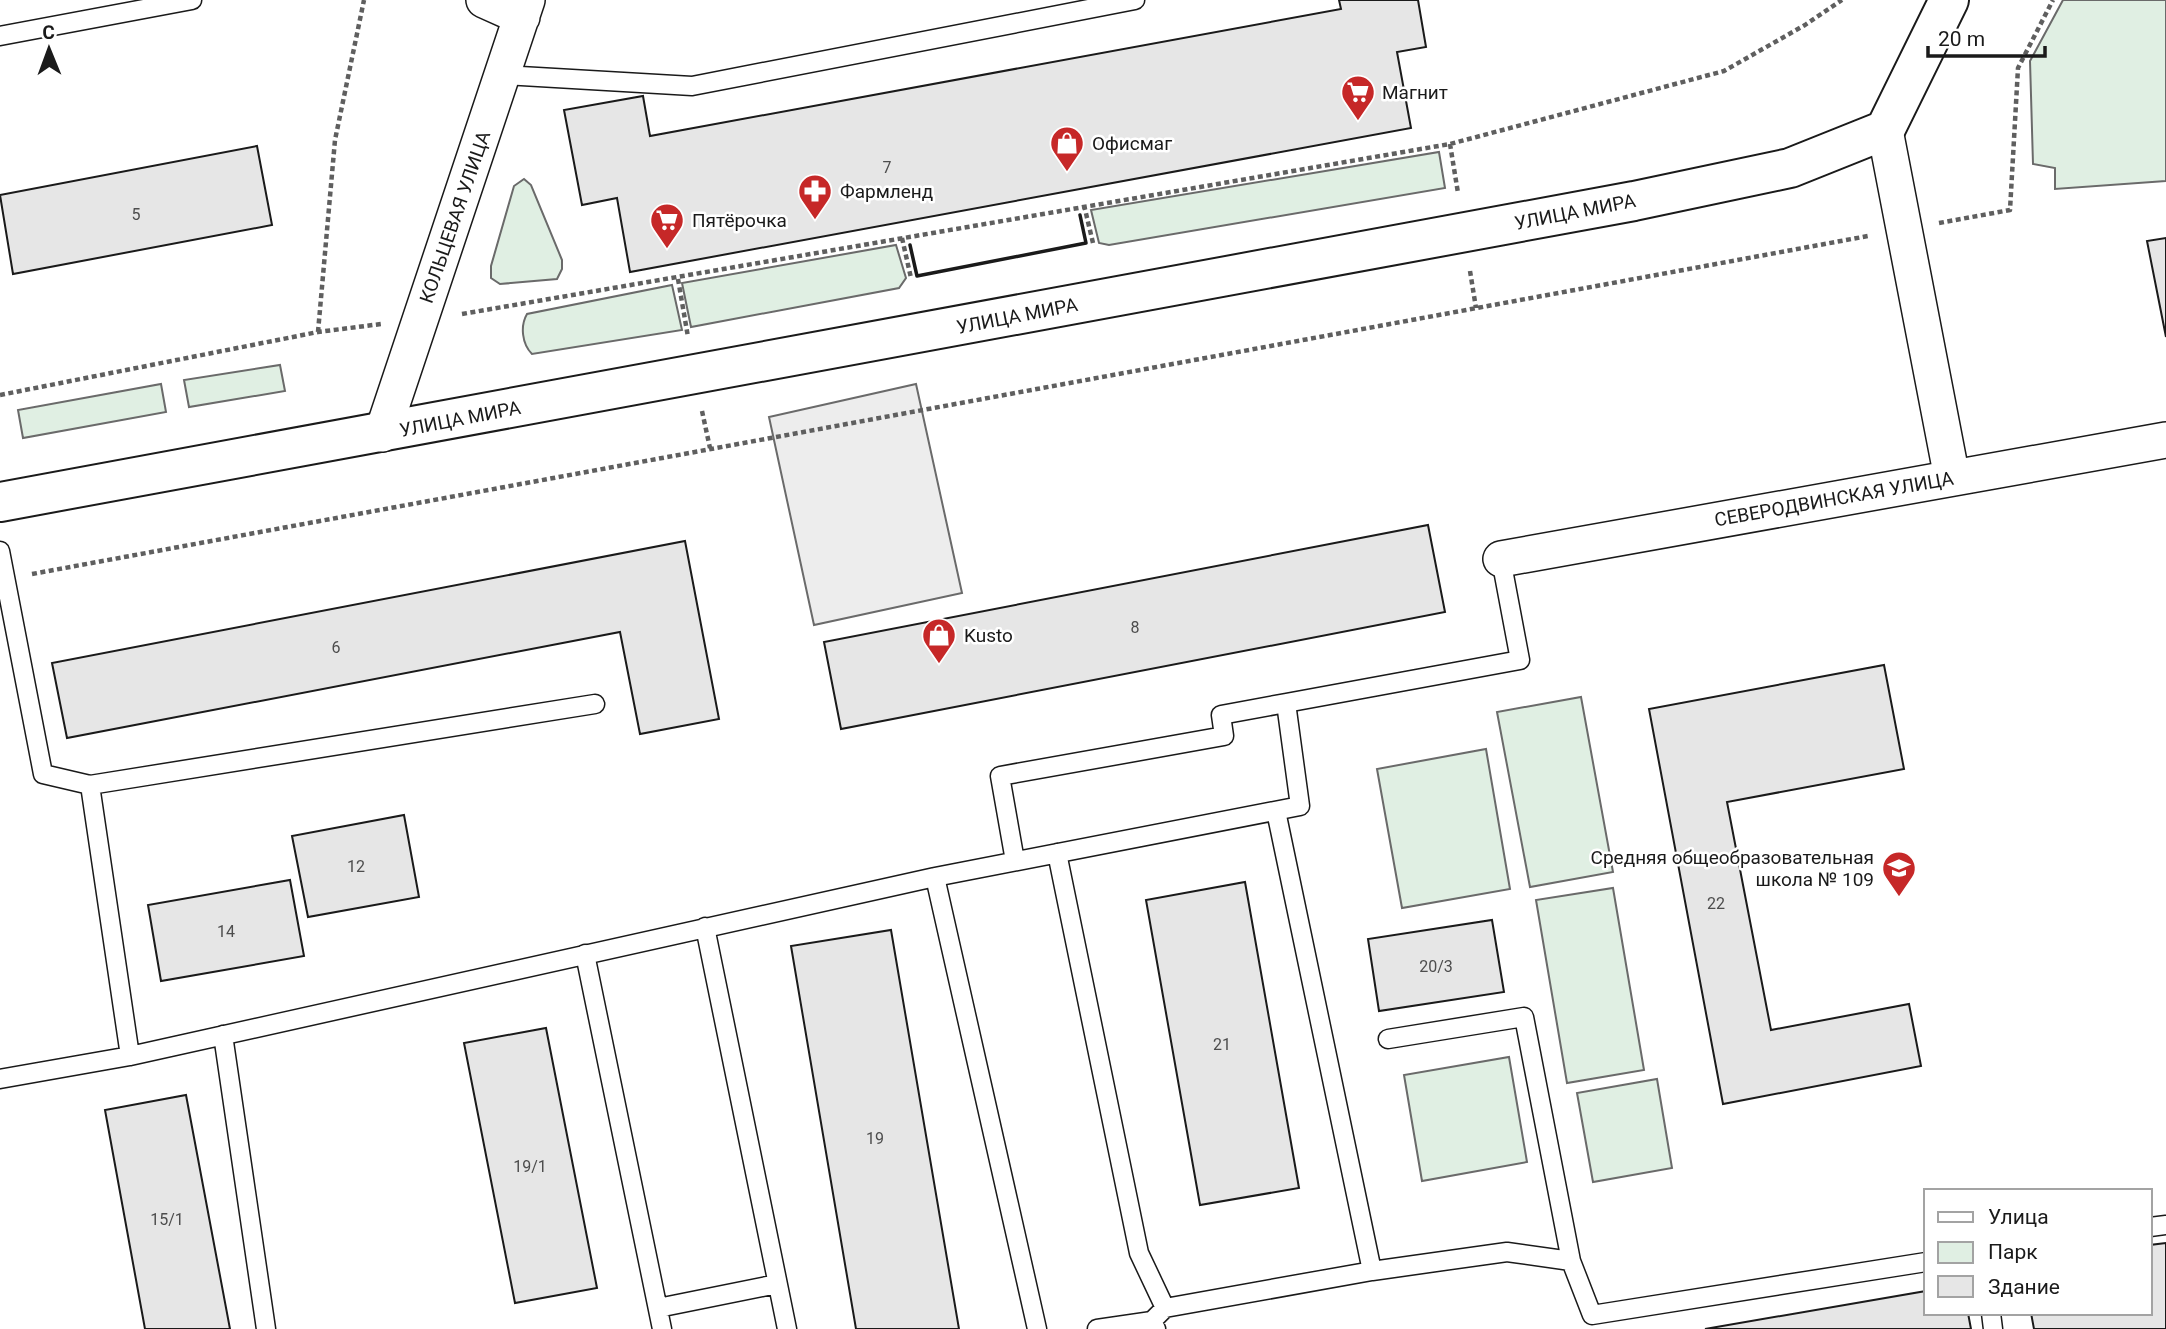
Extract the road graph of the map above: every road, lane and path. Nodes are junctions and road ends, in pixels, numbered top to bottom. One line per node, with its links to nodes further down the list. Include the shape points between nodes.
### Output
1 (192, 0): 9 (lane)
2 (364, 0): 18 (path, via 335,140)
3 (484, 0): 8 (street)
4 (1135, 0): 10 (lane, via 692,86)
5 (1842, 0): 12 (path, via 1724,71 1450,144)
6 (1949, 0): 11 (main road)
7 (2053, 0): 13 (path, via 2018,68 2010,210)
8 (524, 8): 10 (street, КОЛЬЦЕВАЯ УЛИЦА)
9 (0, 36)
10 (503, 75): 17 (street, КОЛЬЦЕВАЯ УЛИЦА)
11 (1885, 130): 13 (street); 20 (main road, УЛИЦА МИРА, via 1790,169 1634,201)
12 (1084, 205): 14 (path); 15 (path)
13 (1905, 230): 22 (street); 26 (path)
14 (902, 238): 16 (path); 17 (path)
15 (1093, 243)
16 (911, 278)
17 (421, 318): 18 (path); 20 (street, КОЛЬЦЕВАЯ УЛИЦА)
18 (318, 332): 19 (path)
19 (0, 395)
20 (382, 434): 23 (main road, УЛИЦА МИРА)
21 (2166, 440): 22 (street, СЕВЕРОДВИНСКАЯ УЛИЦА)
22 (1952, 478): 25 (street, СЕВЕРОДВИНСКАЯ УЛИЦА)
23 (0, 502)
24 (0, 551): 26 (lane)
25 (1501, 559): 27 (lane, via 1520,660)
26 (5, 579): 29 (lane, via 43,774)
27 (1286, 703): 30 (lane, via 1300,806); 32 (lane, via 1220,715 1224,736 1000,776)
28 (595, 704): 29 (lane)
29 (90, 785): 38 (lane)
30 (1276, 811): 31 (lane); 42 (lane)
31 (1057, 853): 32 (lane); 45 (lane, via 1139,1253)
32 (1015, 861): 33 (lane)
33 (935, 877): 34 (lane); 50 (lane)
34 (705, 927): 35 (lane); 43 (lane)
35 (585, 954): 36 (lane); 44 (lane)
36 (223, 1035): 38 (lane); 47 (lane)
37 (1388, 1039): 40 (lane, via 1524,1017)
38 (130, 1056): 39 (lane)
39 (0, 1079)
40 (1571, 1261): 42 (lane, via 1507,1252); 46 (lane)
41 (1924, 1262): 46 (lane)
42 (1372, 1271): 45 (lane)
43 (777, 1284): 44 (lane); 49 (lane)
44 (658, 1308): 48 (lane)
45 (1157, 1320): 51 (lane)
46 (1593, 1322)
47 (266, 1329)
48 (662, 1329)
49 (786, 1329)
50 (1037, 1329)
51 (1097, 1329)

